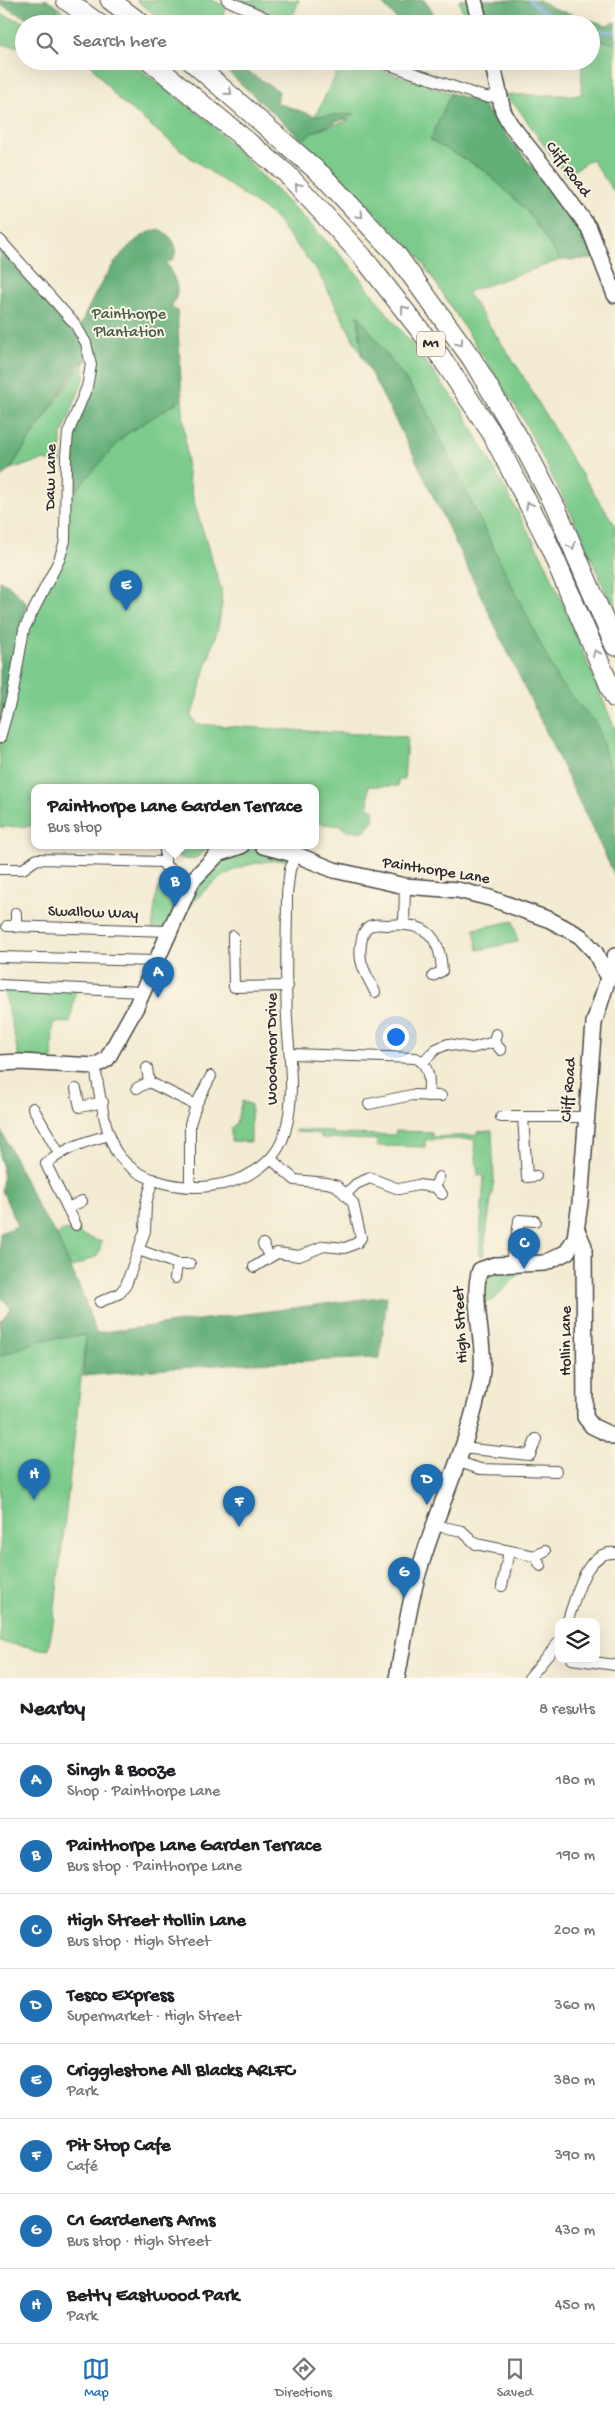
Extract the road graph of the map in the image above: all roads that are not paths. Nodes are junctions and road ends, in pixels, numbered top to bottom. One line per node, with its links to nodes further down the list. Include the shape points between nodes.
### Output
1 (66, 0): 5 (highway)
2 (110, 0): 6 (highway)
3 (227, 0): 7 (street)
4 (474, 0): 8 (street)
5 (87, 15)
6 (130, 15)
7 (260, 15)
8 (478, 15)
9 (161, 70): 17 (highway, M1, one-way to 9, via 544,534 491,432 441,357 362,256 287,174)
10 (201, 70): 16 (highway, M1, one-way to 16, via 323,176 396,254 472,359 556,508)
11 (404, 70): 13 (street, via 475,94)
12 (494, 70): 13 (street, Cliff Road)
13 (499, 96): 15 (street, Cliff Road, via 510,124 589,228)
14 (0, 240): 18 (street, Daw Lane, via 75,324 86,343 91,365 87,386 68,433 65,541 59,560 24,629 13,692)
15 (615, 295)
16 (615, 646)
17 (615, 698)
18 (0, 738)
19 (165, 849): 23 (street)
20 (232, 849): 25 (street, via 218,854)
21 (275, 849): 22 (street, Painthorpe Lane)
22 (298, 855): 26 (street, Painthorpe Lane, via 334,870); 37 (street, Woodmoor Drive, via 290,870 287,894)
23 (164, 862): 24 (street, via 37,860 23,868); 25 (street, via 165,866)
24 (0, 869)
25 (192, 881): 29 (street)
26 (405, 886): 28 (street); 35 (street, Painthorpe Lane, via 458,890 558,923 580,936 595,952)
27 (16, 913): 29 (street, Swallow Way, via 11,926)
28 (404, 923): 34 (street, via 422,929 437,942 442,971); 39 (street, via 375,924 363,934 364,980)
29 (170, 931): 33 (street)
30 (233, 936): 37 (street, via 234,987)
31 (615, 956): 35 (street, Cliff Road)
32 (0, 957): 33 (street)
33 (155, 961): 38 (street)
34 (433, 976)
35 (608, 978): 58 (street, Cliff Road, via 594,1024)
36 (0, 985): 38 (street)
37 (288, 986): 41 (street, Woodmoor Drive)
38 (142, 992): 44 (street, via 107,1059)
39 (375, 992)
40 (497, 1042): 42 (street, via 472,1048 448,1044 436,1049)
41 (291, 1054): 42 (street, via 406,1056); 61 (street, Woodmoor Drive, via 285,1133)
42 (423, 1062): 50 (street, via 427,1070)
43 (0, 1063): 44 (street)
44 (95, 1066): 52 (street, Woodmoor Drive)
45 (147, 1068): 47 (street)
46 (211, 1076): 54 (street)
47 (149, 1082): 48 (street); 54 (street)
48 (137, 1088)
49 (76, 1089): 52 (street, via 80,1106)
50 (428, 1096): 51 (street); 53 (street, via 412,1095)
51 (441, 1096)
52 (103, 1102): 59 (street, Woodmoor Drive)
53 (369, 1104)
54 (196, 1105): 64 (street, via 190,1124)
55 (33, 1108): 60 (street, via 43,1115)
56 (502, 1117): 57 (street)
57 (522, 1117): 58 (street); 62 (street, via 527,1177)
58 (586, 1117): 71 (street, Cliff Road)
59 (110, 1135): 60 (street); 63 (street, Woodmoor Drive, via 123,1161)
60 (59, 1153): 68 (street, via 46,1164)
61 (271, 1159): 64 (street, Woodmoor Drive, via 246,1178 230,1184); 66 (street, via 295,1180 328,1182)
62 (536, 1176)
63 (153, 1179): 64 (street, Woodmoor Drive); 73 (street)
64 (190, 1186)
65 (439, 1186): 66 (street, via 418,1185 399,1189 370,1178 356,1184)
66 (346, 1194): 74 (street, via 356,1214 361,1238 357,1243 345,1248 324,1246 299,1256 286,1252)
67 (82, 1201): 68 (street)
68 (68, 1208): 70 (street)
69 (535, 1221): 77 (street, via 516,1217 518,1237 512,1245)
70 (76, 1225)
71 (577, 1230): 77 (street, High Street, via 571,1245 560,1257 544,1263); 81 (street, Hollin Lane, via 584,1246 584,1417 592,1426)
72 (263, 1244): 74 (street)
73 (139, 1250): 75 (street); 80 (street, via 118,1299)
74 (270, 1256): 78 (street)
75 (177, 1264): 76 (street); 79 (street)
76 (190, 1264)
77 (511, 1264): 83 (street, High Street, via 486,1266 477,1278 483,1347 481,1377)
78 (254, 1267)
79 (175, 1278)
80 (100, 1302)
81 (615, 1437)
82 (536, 1439): 83 (street, via 530,1455)
83 (459, 1455): 84 (street, via 480,1469); 85 (street, High Street)
84 (556, 1471)
85 (434, 1525): 86 (street, via 462,1531 476,1544); 94 (street, High Street, via 417,1576)
86 (509, 1551): 87 (street, via 538,1561); 89 (street, via 499,1574)
87 (545, 1551)
88 (615, 1553): 90 (street, via 604,1554 591,1563)
89 (502, 1586)
90 (569, 1618)
91 (554, 1657): 95 (street)
92 (600, 1663): 93 (street)
93 (615, 1665)
94 (397, 1678)
95 (529, 1678)

